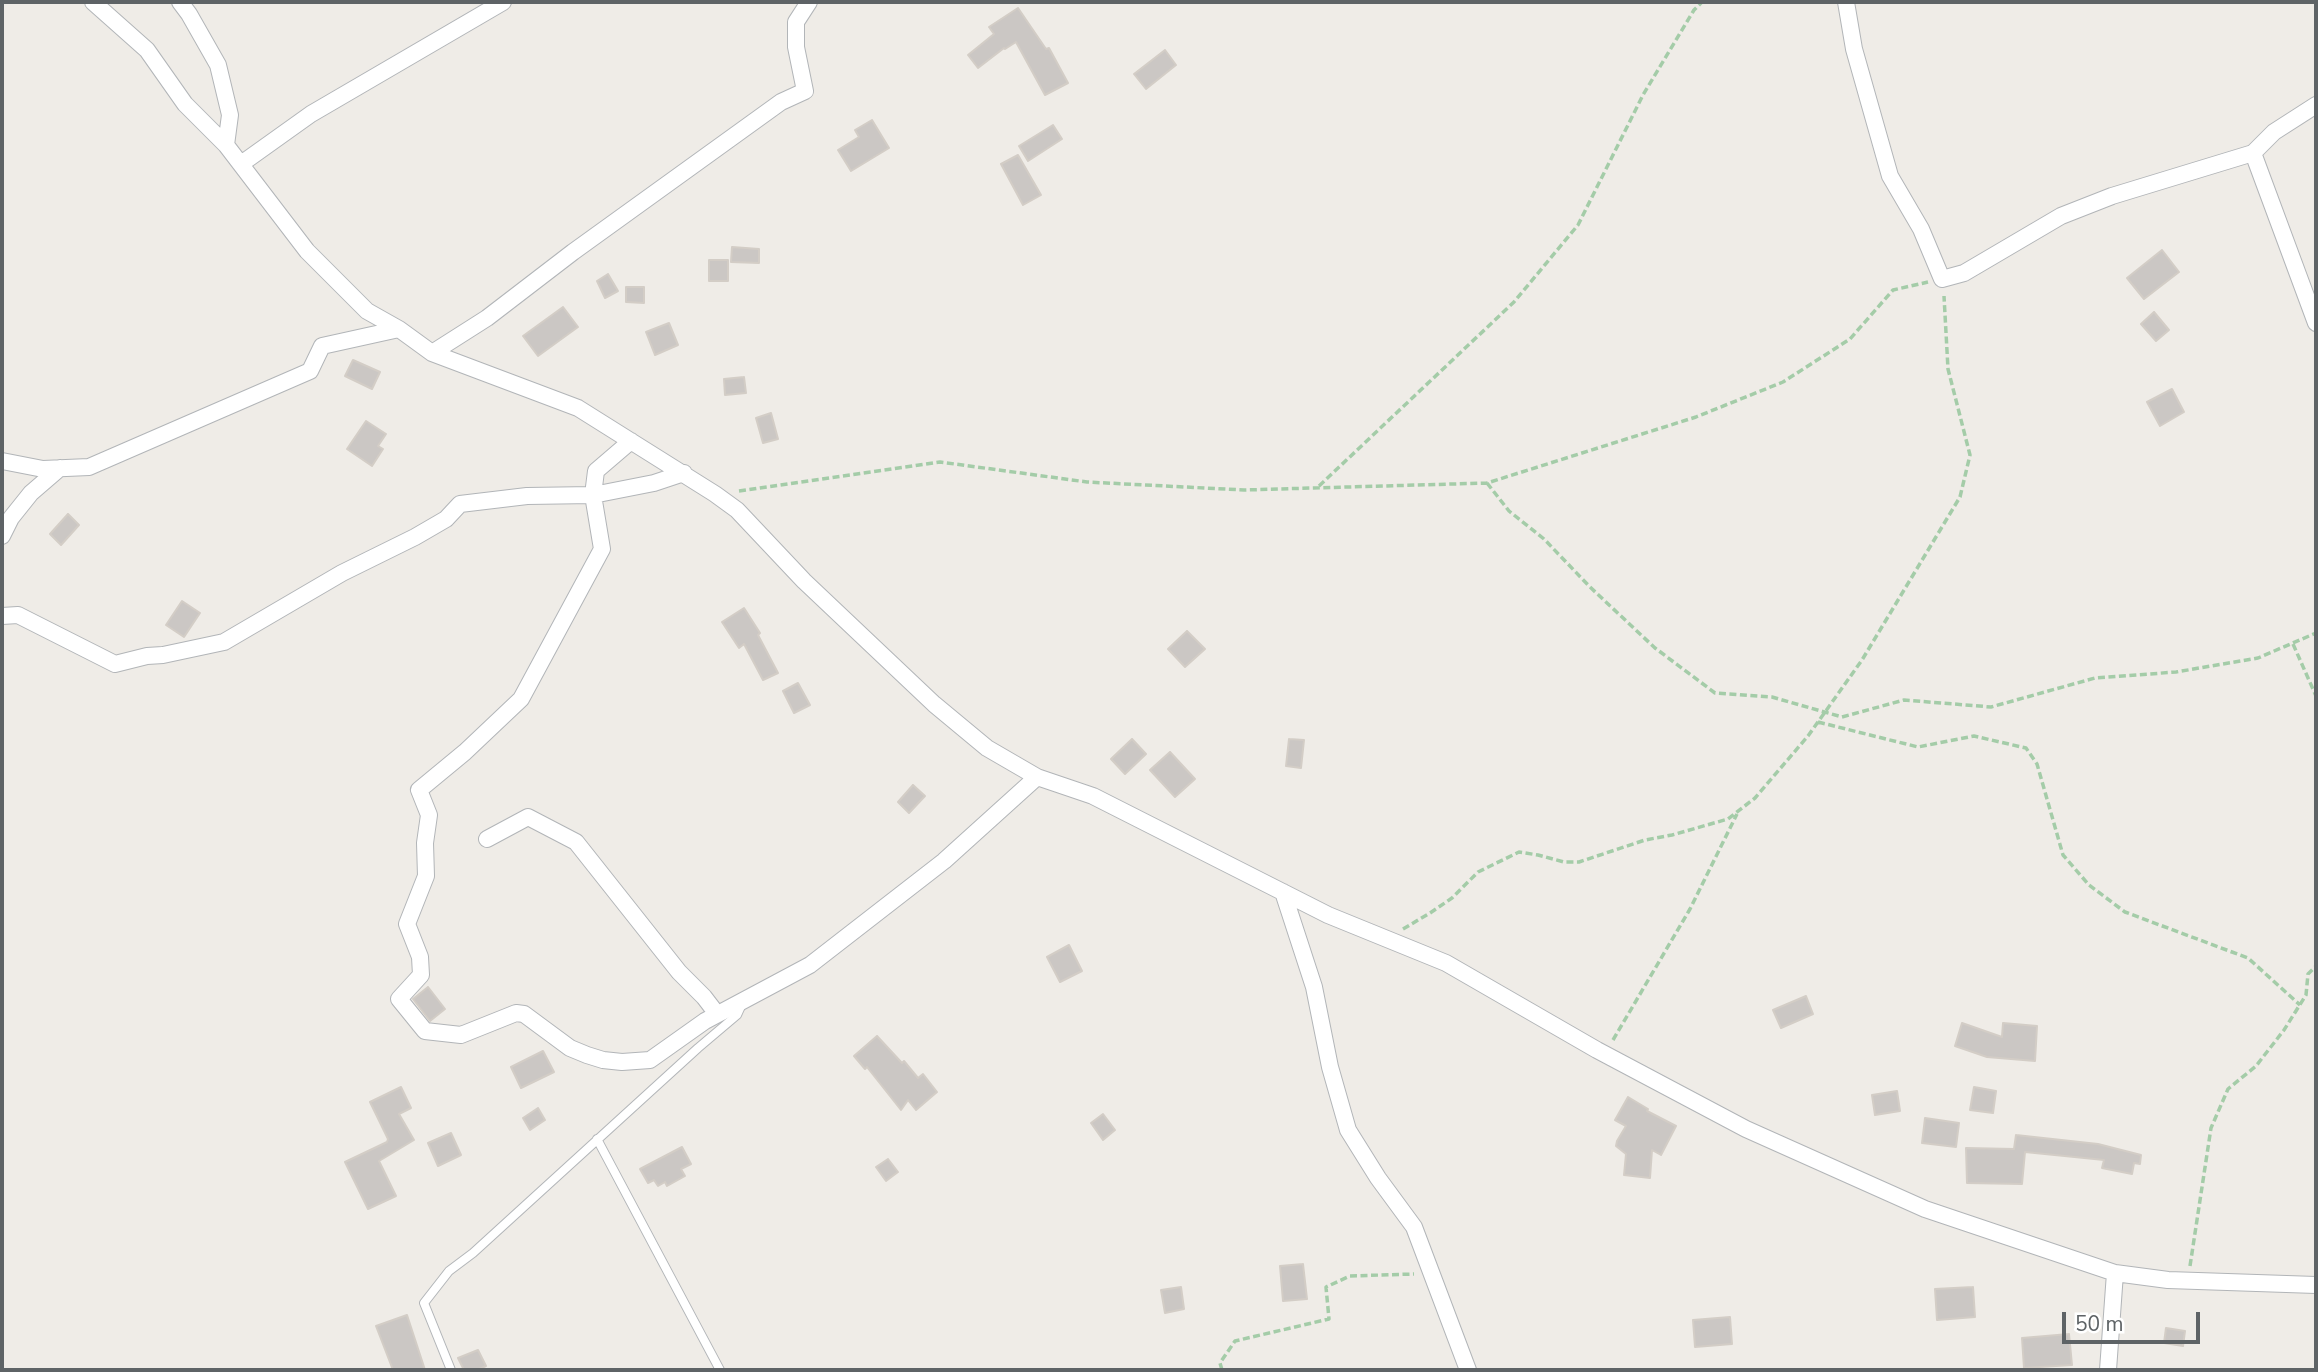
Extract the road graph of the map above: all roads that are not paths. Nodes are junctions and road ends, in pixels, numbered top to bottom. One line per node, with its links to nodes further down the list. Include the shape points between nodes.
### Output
1 (93, 2): 7 (street, via 148,50 185,104)
2 (180, 2): 7 (street, via 218,65 230,115)
3 (503, 2): 9 (street, via 311,114)
4 (809, 2): 12 (street, via 796,22 805,91 781,102)
5 (1846, 2): 8 (street, via 1854,49 1890,176 1921,229 1942,279 1964,273 2073,211)
6 (2316, 105): 8 (street, via 2274,132)
7 (226, 145): 9 (street)
8 (2253, 153): 10 (street)
9 (241, 164): 11 (street, via 307,251 368,311)
10 (2316, 323)
11 (399, 329): 12 (street); 15 (street, via 322,346 310,371 89,467)
12 (432, 353): 13 (street, via 578,408)
13 (631, 441): 16 (street); 17 (street, via 596,471)
14 (2, 461): 15 (street)
15 (60, 468): 18 (street, via 31,493)
16 (684, 473): 17 (street); 20 (street, via 737,510 804,581 934,704 987,748)
17 (593, 495): 19 (street, via 460,504 436,526 342,573 224,642 163,655 115,664 18,615); 24 (street, via 602,549 521,699 419,790 429,815 426,876 407,924 420,957 421,975 399,999 425,1031 461,1035 524,1014 570,1048 622,1062 650,1060)
18 (2, 536)
19 (2, 616)
20 (1037, 777): 22 (street, via 1093,796); 23 (street, via 944,861 810,965)
21 (487, 839): 24 (street, via 528,817 576,842)
22 (1283, 892): 26 (street, via 1446,963 1746,1129 1925,1209); 30 (street, via 1314,987 1348,1130 1414,1227)
23 (743, 1001): 24 (street); 25 (lane, via 737,1015)
24 (717, 1014)
25 (597, 1139): 28 (lane, via 449,1271 424,1303); 29 (lane)
26 (2115, 1273): 27 (street); 31 (street)
27 (2316, 1285)
28 (451, 1370)
29 (720, 1370)
30 (1468, 1370)
31 (2108, 1370)

